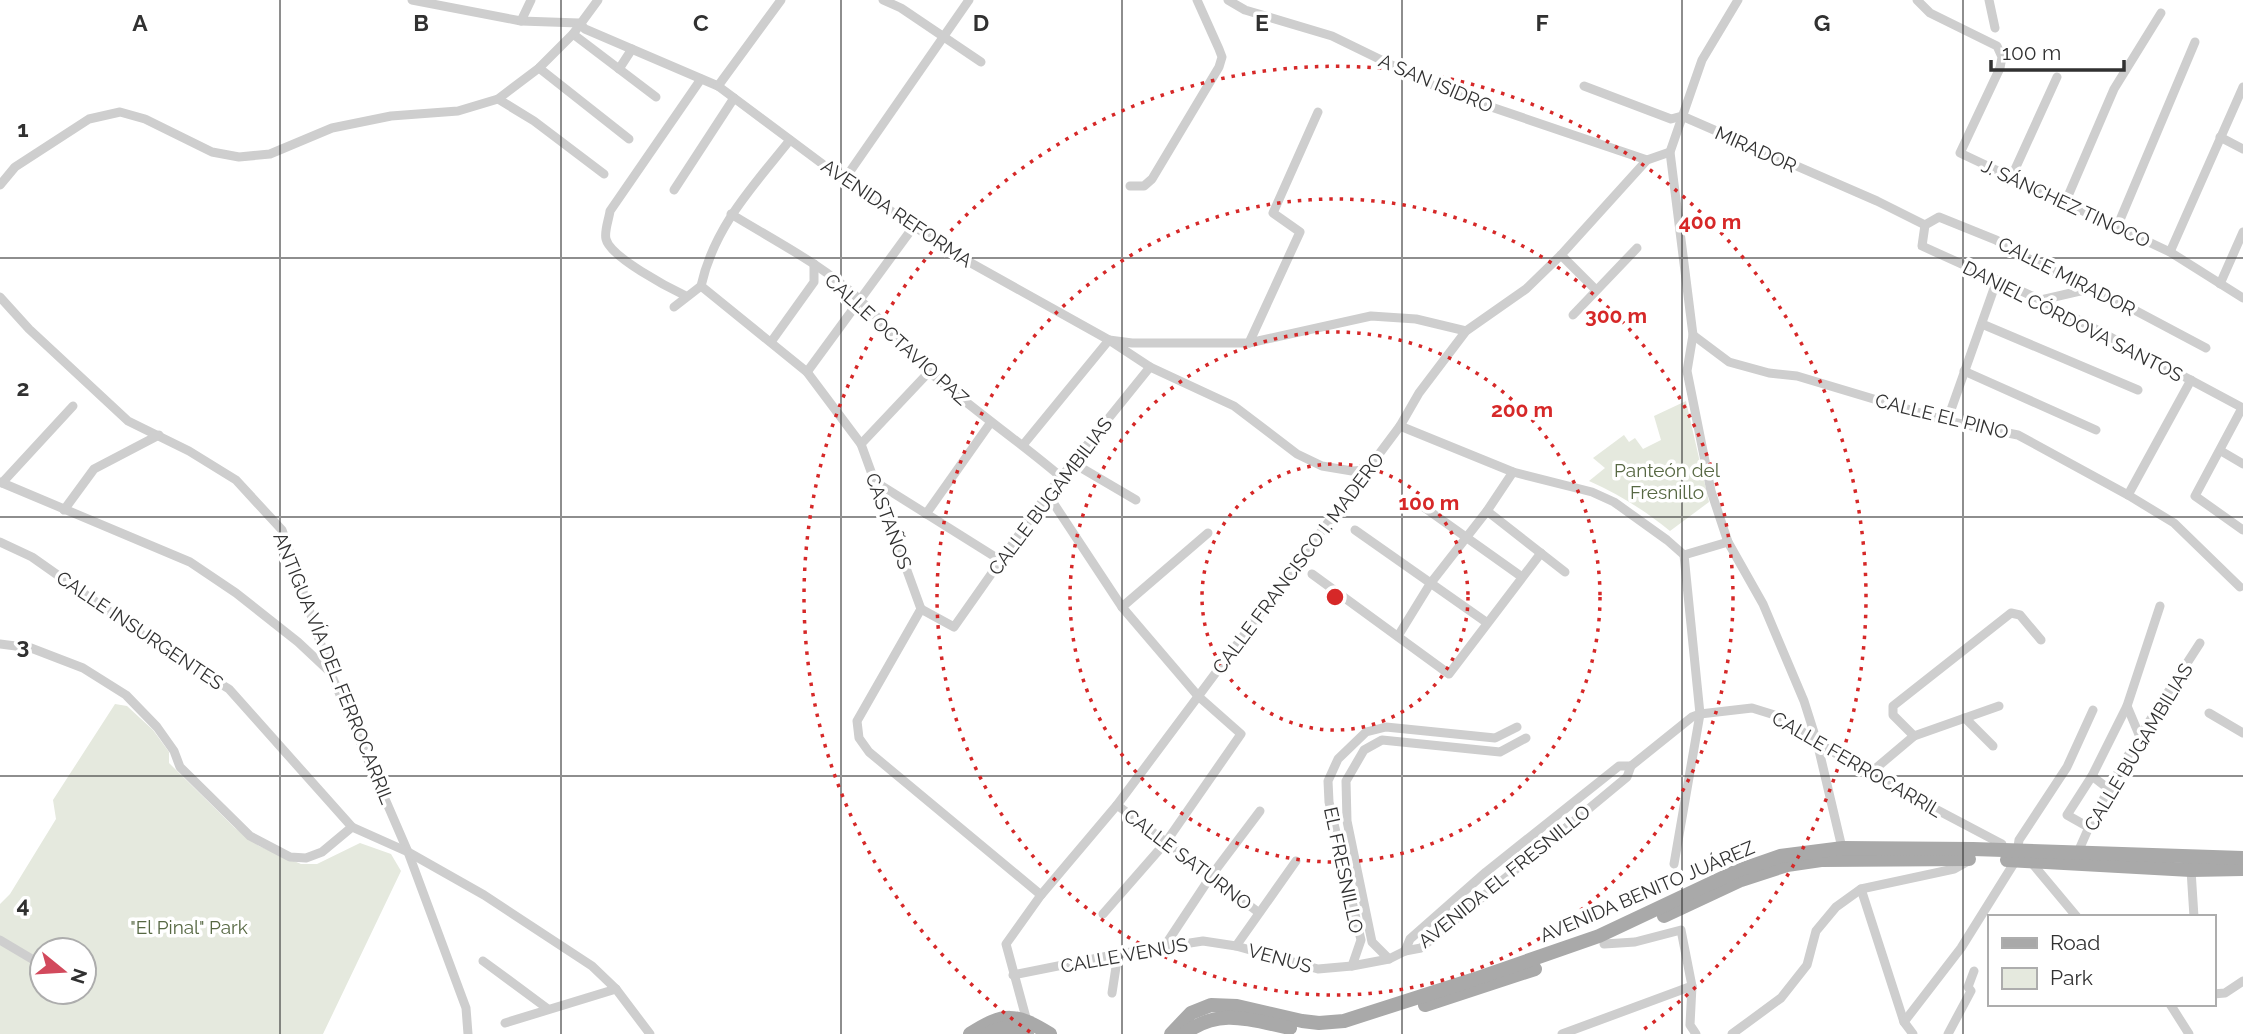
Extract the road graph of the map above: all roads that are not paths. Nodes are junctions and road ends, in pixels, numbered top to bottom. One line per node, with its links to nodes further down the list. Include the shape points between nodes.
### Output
1 (412, 0): 13 (street, AVENIDA REFORMA)
2 (531, 0): 13 (street)
3 (598, 0): 14 (street)
4 (781, 0): 25 (street)
5 (883, 0): 17 (street)
6 (968, 0): 17 (street)
7 (1197, 0): 43 (street, via 1222,57 1219,67 1152,179 1144,186)
8 (1228, 0): 38 (street, A SAN ISIDRO, via 1245,10 1332,36 1447,92)
9 (1738, 0): 32 (street, via 1702,60)
10 (1917, 0): 40 (street, J. SÁNCHEZ TINOCO, via 1930,13 1997,46 2000,68 1960,153)
11 (1989, 0): 15 (street)
12 (2161, 13): 45 (street, via 2114,89)
13 (521, 21): 14 (street, AVENIDA REFORMA)
14 (579, 23): 16 (street); 19 (street, AVENIDA REFORMA)
15 (1995, 28)
16 (573, 34): 21 (street); 22 (street)
17 (942, 37): 20 (street); 41 (street)
18 (2195, 42): 49 (street)
19 (632, 49): 22 (street); 24 (street, AVENIDA REFORMA)
20 (981, 62)
21 (539, 68): 30 (street); 34 (street)
22 (619, 69): 28 (street)
23 (2057, 77): 40 (street)
24 (701, 79): 25 (street, AVENIDA REFORMA); 60 (street, via 610,211 605,237 627,262)
25 (718, 86): 29 (street, AVENIDA REFORMA)
26 (1584, 86): 32 (street, MIRADOR, via 1671,119)
27 (2243, 87): 33 (street)
28 (656, 97)
29 (734, 98): 35 (street, AVENIDA REFORMA); 44 (street)
30 (498, 99): 39 (street); 42 (street, via 458,111 391,116 332,128 270,154 239,157 212,152 145,119 120,112 89,119 15,167)
31 (1318, 112): 72 (street, via 1273,213 1300,232)
32 (1682, 117): 37 (street); 47 (street, MIRADOR)
33 (2220, 137): 36 (street); 52 (street)
34 (629, 139)
35 (790, 140): 41 (street, AVENIDA REFORMA); 46 (street)
36 (2243, 149)
37 (1670, 152): 38 (street, CALLE FRANCISCO I. MADERO); 69 (street)
38 (1647, 160): 53 (street, CALLE FRANCISCO I. MADERO)
39 (604, 174)
40 (2011, 178): 45 (street, J. SÁNCHEZ TINOCO)
41 (844, 180): 48 (street, AVENIDA REFORMA)
42 (0, 185)
43 (1130, 186)
44 (674, 190)
45 (2065, 204): 49 (street, J. SÁNCHEZ TINOCO)
46 (731, 214): 54 (street, CALLE OCTAVIO PAZ); 57 (street)
47 (1925, 225): 55 (street, DANIEL CÓRDOVA SANTOS, via 1922,246); 58 (street, CALLE MIRADOR, via 1939,217)
48 (914, 226): 63 (street); 70 (street, AVENIDA REFORMA)
49 (2117, 227): 52 (street, J. SÁNCHEZ TINOCO)
50 (2243, 232): 56 (street)
51 (1637, 248): 59 (street)
52 (2170, 252): 56 (street, J. SÁNCHEZ TINOCO)
53 (1561, 255): 59 (street); 68 (street, CALLE FRANCISCO I. MADERO, via 1526,289)
54 (814, 264): 63 (street, CALLE OCTAVIO PAZ); 71 (street, via 814,282)
55 (1997, 280): 64 (street, DANIEL CÓRDOVA SANTOS); 67 (street)
56 (2220, 284): 62 (street, J. SÁNCHEZ TINOCO)
57 (701, 286): 60 (street); 71 (street, CASTAÑOS)
58 (2093, 288): 64 (street); 73 (street, CALLE MIRADOR)
59 (1596, 290): 66 (street)
60 (687, 296): 65 (street)
61 (0, 297): 86 (street, ANTIGUA VÍA DEL FERROCARRIL, via 128,421)
62 (2243, 298)
63 (860, 299): 76 (street); 77 (street, CALLE OCTAVIO PAZ)
64 (2041, 300): 78 (street, DANIEL CÓRDOVA SANTOS)
65 (674, 307)
66 (1573, 315)
67 (1982, 324): 75 (street); 79 (street)
68 (1466, 331): 72 (street, via 1416,319 1371,316); 84 (street, CALLE FRANCISCO I. MADERO)
69 (1693, 335): 82 (street, CALLE EL PINO, via 1729,362 1797,376); 109 (street, via 1687,371 1711,491)
70 (1109, 340): 72 (street); 74 (street, AVENIDA REFORMA); 88 (street)
71 (771, 342): 76 (street, CASTAÑOS)
72 (1249, 343)
73 (2206, 348)
74 (1150, 368): 90 (street, CALLE BUGAMBILIAS); 92 (street, AVENIDA REFORMA, via 1234,406 1297,454 1322,466)
75 (1964, 371): 82 (street); 85 (street)
76 (807, 372): 87 (street, CASTAÑOS)
77 (929, 372): 83 (street, CALLE OCTAVIO PAZ); 87 (street)
78 (2191, 380): 81 (street, DANIEL CÓRDOVA SANTOS); 98 (street)
79 (2138, 390)
80 (73, 406): 96 (street)
81 (2243, 408): 89 (street)
82 (1947, 421): 98 (street, CALLE EL PINO, via 2018,435)
83 (991, 422): 88 (street, CALLE OCTAVIO PAZ); 103 (street)
84 (1400, 426): 92 (street, CALLE FRANCISCO I. MADERO); 93 (street)
85 (2096, 430)
86 (159, 435): 101 (street, via 94,469); 126 (street, ANTIGUA VÍA DEL FERROCARRIL, via 236,480 282,530)
87 (861, 444): 95 (street, CASTAÑOS)
88 (1023, 445): 94 (street, CALLE OCTAVIO PAZ)
89 (2221, 451): 91 (street); 105 (street, via 2195,496)
90 (1073, 464): 94 (street, CALLE BUGAMBILIAS); 99 (street)
91 (2243, 464)
92 (1367, 470): 127 (street, CALLE FRANCISCO I. MADERO)
93 (1513, 472): 102 (street); 111 (street, via 1614,502)
94 (1060, 477): 97 (street, CALLE BUGAMBILIAS)
95 (873, 480): 103 (street); 120 (street, CASTAÑOS)
96 (1, 483): 101 (street)
97 (1049, 492): 112 (street, CALLE BUGAMBILIAS); 119 (street)
98 (2128, 495): 117 (street, CALLE EL PINO, via 2175,523)
99 (1136, 500)
100 (1418, 503): 107 (street)
101 (64, 510): 126 (street, via 190,562 298,642)
102 (1487, 512): 107 (street); 110 (street)
103 (926, 514): 112 (street)
104 (1355, 530): 116 (street)
105 (2243, 530)
106 (1208, 533): 119 (street)
107 (1468, 537): 115 (street); 116 (street)
108 (0, 542): 149 (street, CALLE INSURGENTES, via 32,557 154,643 229,689)
109 (1728, 542): 111 (street); 140 (street, via 1763,604)
110 (1541, 553): 113 (street); 115 (street)
111 (1684, 555): 132 (street)
112 (1000, 559): 120 (street, CALLE BUGAMBILIAS, via 954,627)
113 (1565, 572)
114 (1312, 574): 122 (street)
115 (1522, 577): 121 (street)
116 (1430, 584): 121 (street); 122 (street)
117 (2240, 587)
118 (2161, 606): 129 (street)
119 (1122, 607): 127 (street)
120 (921, 609): 164 (street, via 857,721 859,738 869,752)
121 (1486, 622): 122 (street, via 1449,674)
122 (1398, 636)
123 (2041, 640): 137 (street, via 2020,615 2011,613 1893,706 1893,715)
124 (2200, 643): 138 (street, CALLE BUGAMBILIAS)
125 (0, 644): 149 (street, via 31,648 83,668 126,695 157,727 180,767 250,836 290,857 322,852)
126 (331, 674): 152 (street, ANTIGUA VÍA DEL FERROCARRIL)
127 (1198, 696): 147 (street, CALLE FRANCISCO I. MADERO); 151 (street, via 1241,734)
128 (1999, 706): 133 (street)
129 (2127, 706): 138 (street); 145 (street)
130 (2093, 710): 155 (street, via 2067,767)
131 (2209, 713): 136 (street)
132 (1700, 714): 140 (street, CALLE FERROCARRIL, via 1752,708 1781,717); 143 (street, AVENIDA EL FRESNILLO); 159 (street)
133 (1965, 718): 137 (street); 142 (street)
134 (1517, 727): 135 (street, via 1496,738 1386,727)
135 (1366, 732): 141 (street); 170 (street, EL FRESNILLO, via 1338,759 1328,781)
136 (2243, 733)
137 (1914, 736): 144 (street)
138 (2140, 737): 146 (street, CALLE BUGAMBILIAS)
139 (1526, 738): 141 (street, via 1500,752 1382,740)
140 (1817, 742): 144 (street, CALLE FERROCARRIL); 154 (street)
141 (1374, 745): 171 (street, EL FRESNILLO, via 1364,750 1346,781 1347,821)
142 (1993, 746)
143 (1630, 766): 175 (street, AVENIDA EL FRESNILLO, via 1627,777 1420,948); 175 (street, AVENIDA EL FRESNILLO, via 1619,766 1486,872 1410,939)
144 (1868, 774): 155 (street, CALLE FERROCARRIL, via 1998,842)
145 (2092, 776): 146 (street); 150 (street, via 2067,815)
146 (2110, 790): 150 (street, CALLE BUGAMBILIAS)
147 (1117, 805): 151 (street, CALLE SATURNO); 164 (street, CALLE FRANCISCO I. MADERO)
148 (1260, 811): 162 (street)
149 (352, 827): 152 (street)
150 (2090, 828): 153 (street, CALLE BUGAMBILIAS)
151 (1166, 842): 162 (street, CALLE SATURNO); 166 (street)
152 (408, 852): 185 (street, via 592,966); 193 (street, ANTIGUA VÍA DEL FERROCARRIL, via 466,1008)
153 (2078, 852): 155 (main road, AVENIDA BENITO JUÁREZ); 156 (main road, AVENIDA BENITO JUÁREZ)
154 (1843, 854): 155 (main road, AVENIDA BENITO JUÁREZ); 157 (main road, AVENIDA BENITO JUÁREZ); 172 (main road, AVENIDA BENITO JUÁREZ, via 1741,880); 198 (main road, AVENIDA BENITO JUÁREZ, via 1780,856 1737,871 1599,936 1344,1021 1301,1021 1212,1005 1191,1013)
155 (2014, 857): 157 (main road, AVENIDA BENITO JUÁREZ); 161 (main road, AVENIDA BENITO JUÁREZ); 167 (street, CALLE FERROCARRIL); 190 (street, via 1961,948)
156 (2243, 858)
157 (1972, 859): 163 (street, via 1954,869)
158 (1296, 862): 165 (street)
159 (1674, 864)
160 (2243, 869): 161 (main road, AVENIDA BENITO JUÁREZ)
161 (2191, 870): 168 (street)
162 (1211, 876): 165 (street, CALLE SATURNO); 174 (street)
163 (1861, 889): 190 (street); 202 (street, via 1836,907 1816,931 1807,965 1781,998)
164 (1041, 895): 182 (street, CALLE FRANCISCO I. MADERO, via 1006,944)
165 (1258, 912): 173 (street)
166 (1103, 914)
167 (2075, 915)
168 (2194, 915)
169 (0, 940): 177 (street)
170 (1360, 942): 171 (street); 180 (street, EL FRESNILLO)
171 (1372, 942): 178 (street, EL FRESNILLO)
172 (1604, 944): 184 (street, via 1635,942 1681,930); 199 (main road, AVENIDA BENITO JUÁREZ, via 1348,1029 1321,1032 1216,1017)
173 (1236, 946): 174 (street, CALLE VENUS, via 1203,942); 180 (street, VENUS, via 1318,969)
174 (1164, 947): 176 (street, CALLE VENUS)
175 (1405, 951): 178 (street, VENUS)
176 (1118, 954): 182 (street, CALLE VENUS); 186 (street)
177 (28, 957)
178 (1390, 960): 180 (street, VENUS)
179 (483, 961): 189 (street)
180 (1352, 966)
181 (1974, 971): 204 (street)
182 (1013, 975): 192 (street, CALLE FRANCISCO I. MADERO)
183 (2243, 981): 187 (street)
184 (1692, 986): 200 (street); 201 (street, via 1690,1025)
185 (616, 989): 189 (street); 194 (street)
186 (1112, 993)
187 (2215, 994)
188 (2171, 1006): 205 (street)
189 (548, 1009): 191 (street)
190 (1904, 1022): 203 (street)
191 (505, 1023)
192 (1028, 1028): 195 (main road, via 1014,1017 991,1020); 196 (main road); 197 (main road)
193 (468, 1034)
194 (650, 1034)
195 (970, 1034)
196 (988, 1034)
197 (1050, 1034)
198 (1171, 1034)
199 (1184, 1034)
200 (1562, 1034)
201 (1696, 1034)
202 (1732, 1034)
203 (1913, 1034)
204 (1948, 1034)
205 (2189, 1034)

